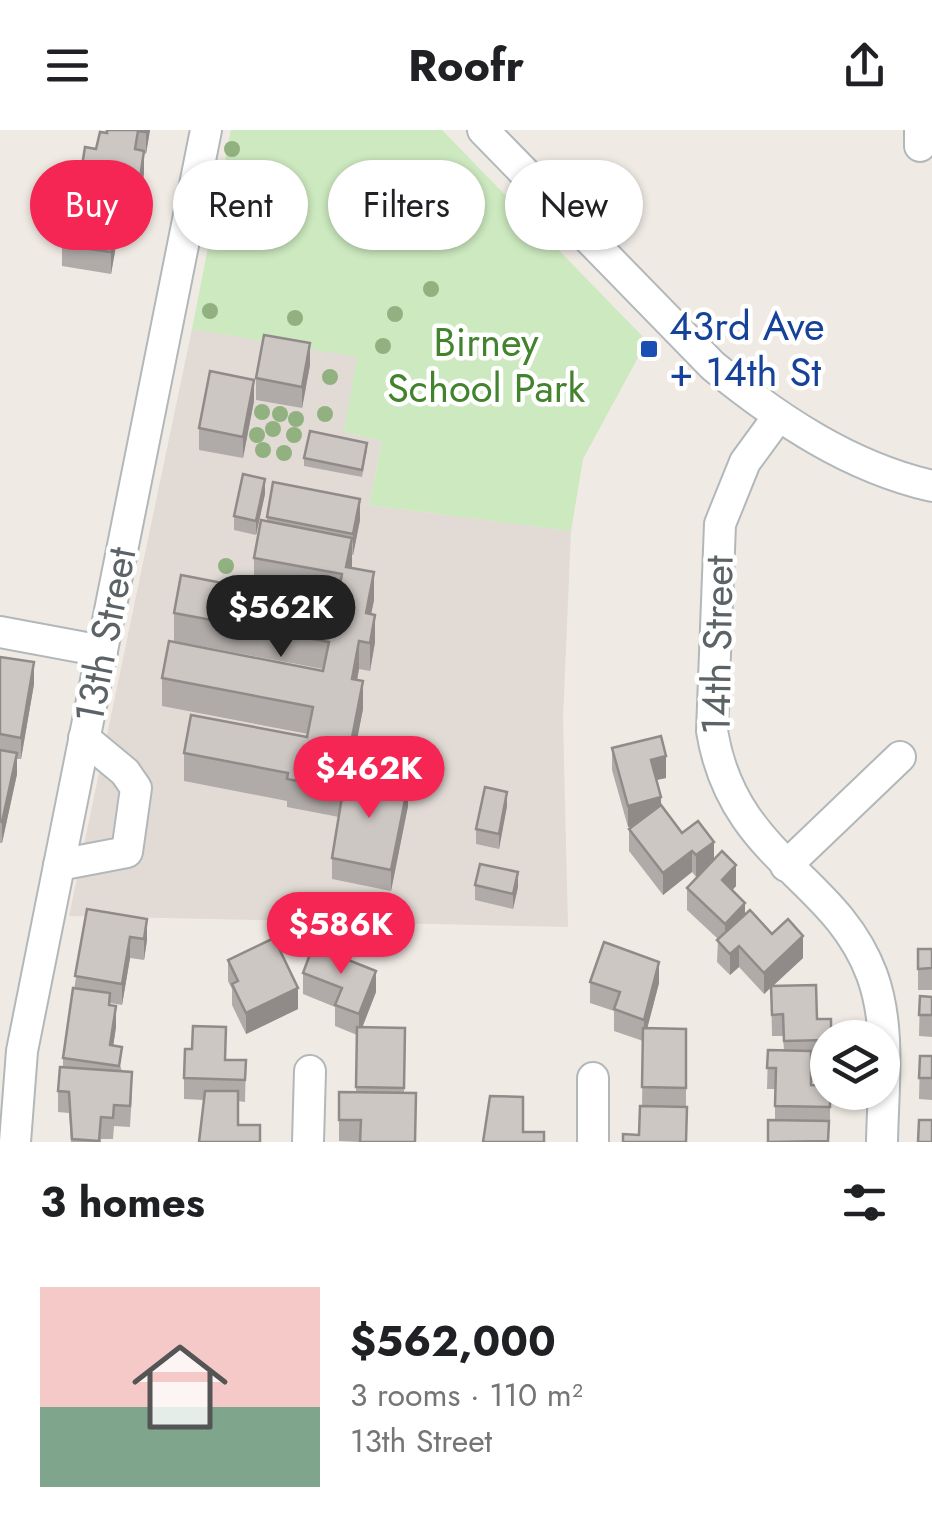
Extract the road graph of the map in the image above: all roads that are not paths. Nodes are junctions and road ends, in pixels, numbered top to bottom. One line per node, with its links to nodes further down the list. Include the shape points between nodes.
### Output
1 (206, 130): 6 (street, 13th Street)
2 (483, 130): 3 (street, via 713,366)
3 (778, 417): 4 (street, via 864,463); 10 (street, 14th Street, via 746,462 720,524 712,731 717,762 739,812)
4 (932, 486)
5 (0, 632): 6 (street)
6 (102, 651): 7 (street, 13th Street)
7 (84, 738): 9 (street, 13th Street); 9 (street, via 136,788 127,852)
8 (900, 758): 10 (street)
9 (59, 865): 13 (street, 13th Street, via 22,1051)
10 (786, 866): 16 (street, 14th Street, via 843,926 871,972 883,1018)
11 (310, 1071): 14 (street)
12 (593, 1078): 15 (street)
13 (15, 1142)
14 (308, 1142)
15 (593, 1142)
16 (882, 1142)

